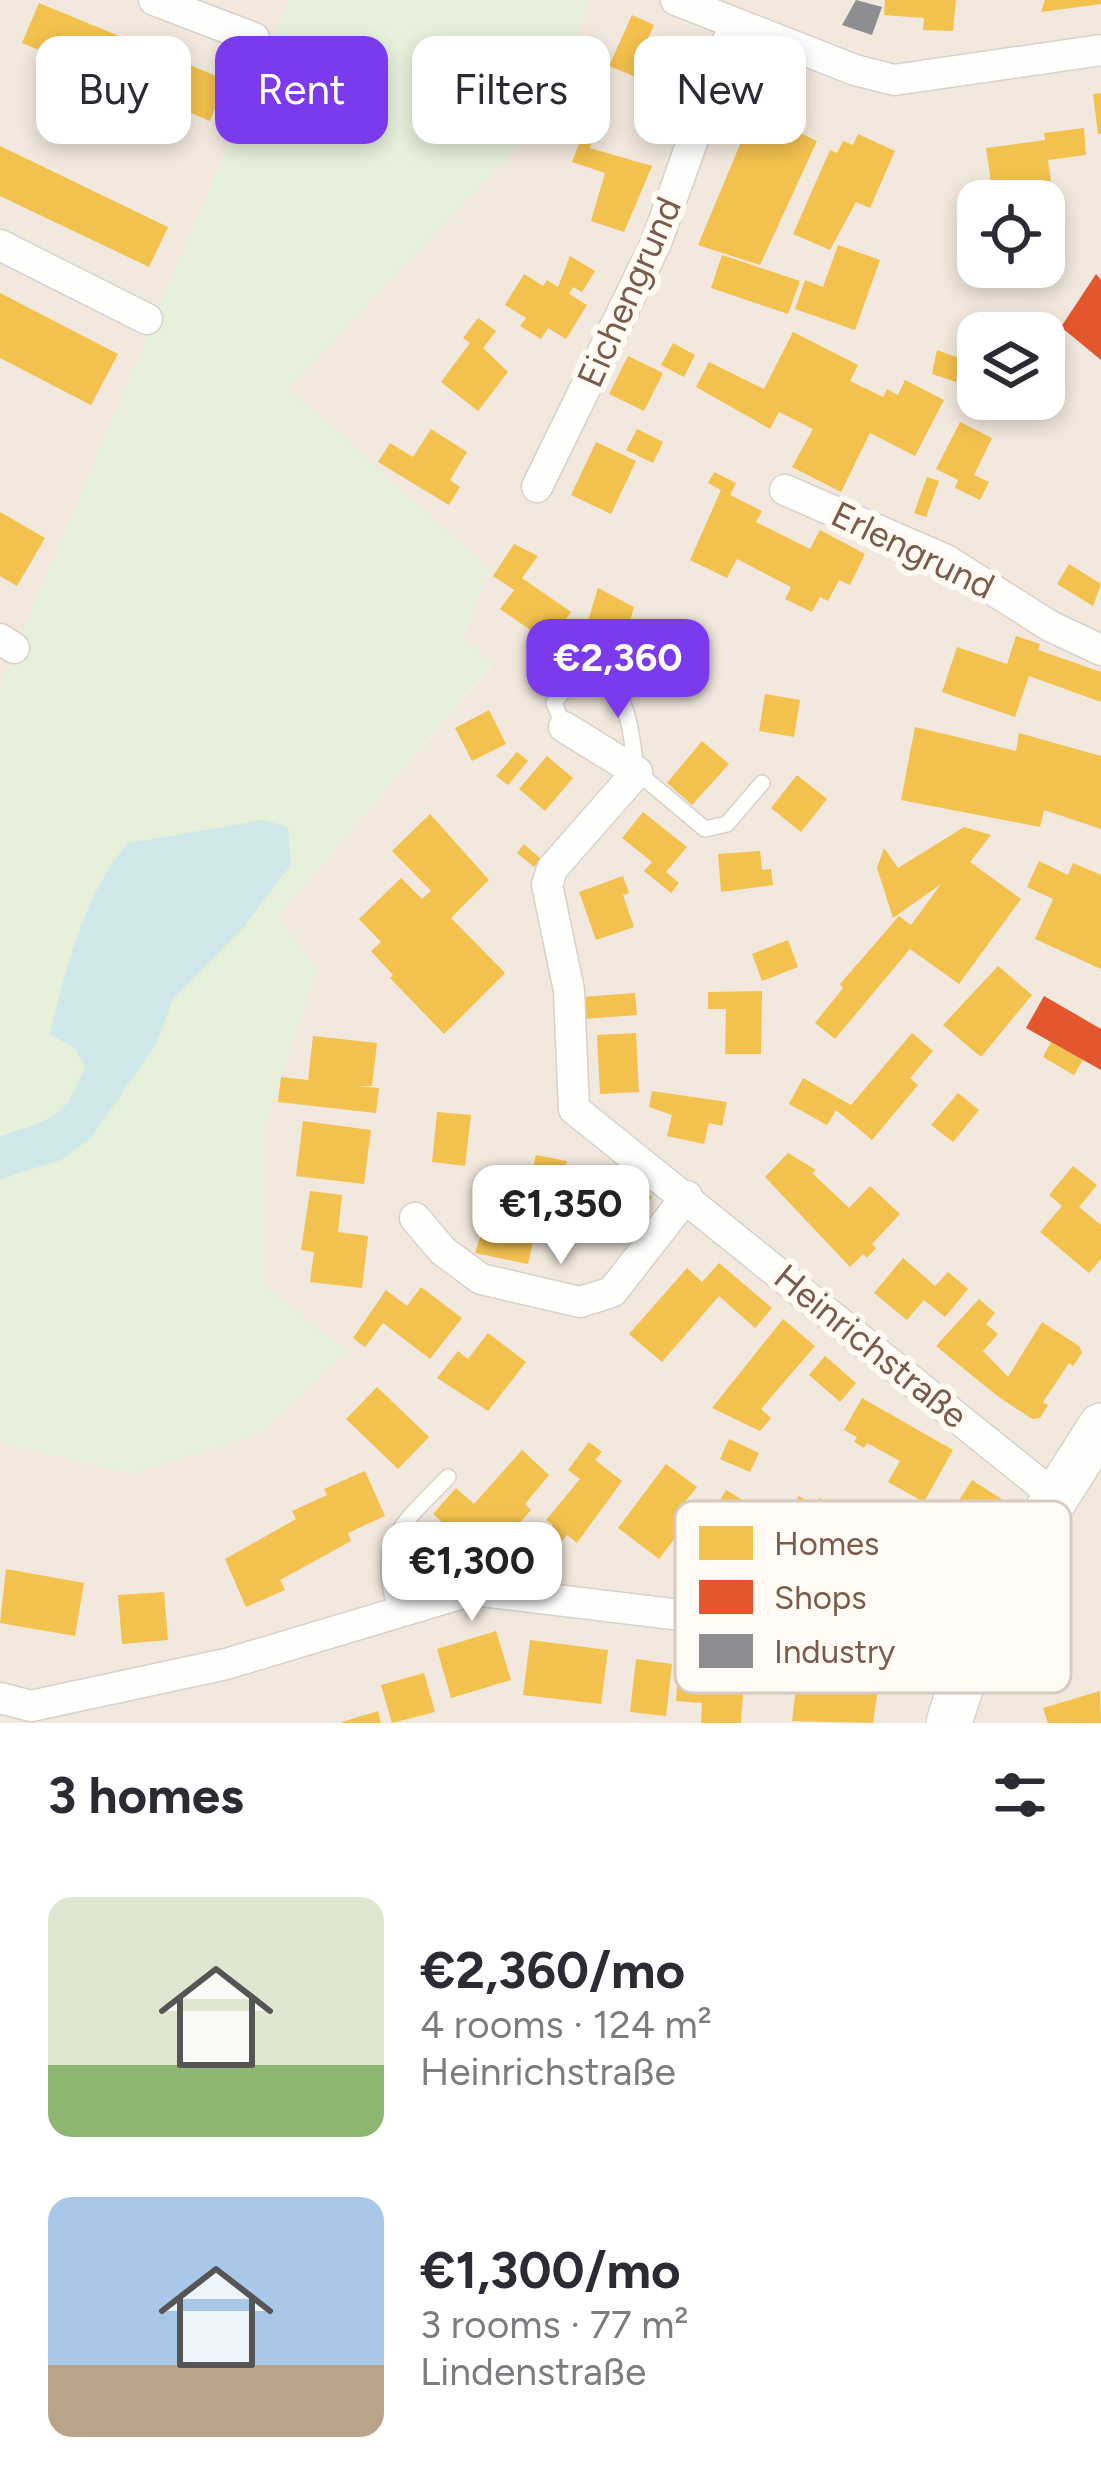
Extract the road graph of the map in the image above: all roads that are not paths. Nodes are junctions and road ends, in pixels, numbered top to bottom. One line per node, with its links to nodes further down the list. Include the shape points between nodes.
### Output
1 (154, 0): 4 (street)
2 (676, 0): 3 (street)
3 (734, 25): 5 (street, via 894,80); 8 (street, Eichengrund, via 656,244)
4 (249, 36)
5 (1101, 50)
6 (0, 245): 7 (street)
7 (147, 319)
8 (537, 487)
9 (785, 490): 10 (street, Erlengrund, via 946,560)
10 (1101, 650)
11 (563, 727): 12 (street); 12 (lane, via 554,704 578,670 598,673 624,697)
12 (637, 772): 13 (lane, via 705,830 727,824); 14 (street, Heinrichstraße, via 552,869 547,885 569,991 570,1097 574,1109)
13 (762, 783)
14 (687, 1196): 15 (street, via 612,1292 580,1302 481,1279 442,1252); 18 (street, Heinrichstraße)
15 (415, 1217)
16 (1101, 1426): 18 (street)
17 (448, 1477): 20 (lane, via 387,1550)
18 (1056, 1497): 19 (street)
19 (1053, 1501)
20 (396, 1610): 21 (street, via 473,1590); 23 (street, via 226,1664 31,1706)
21 (675, 1614)
22 (958, 1693): 24 (street)
23 (0, 1698)
24 (949, 1723)

